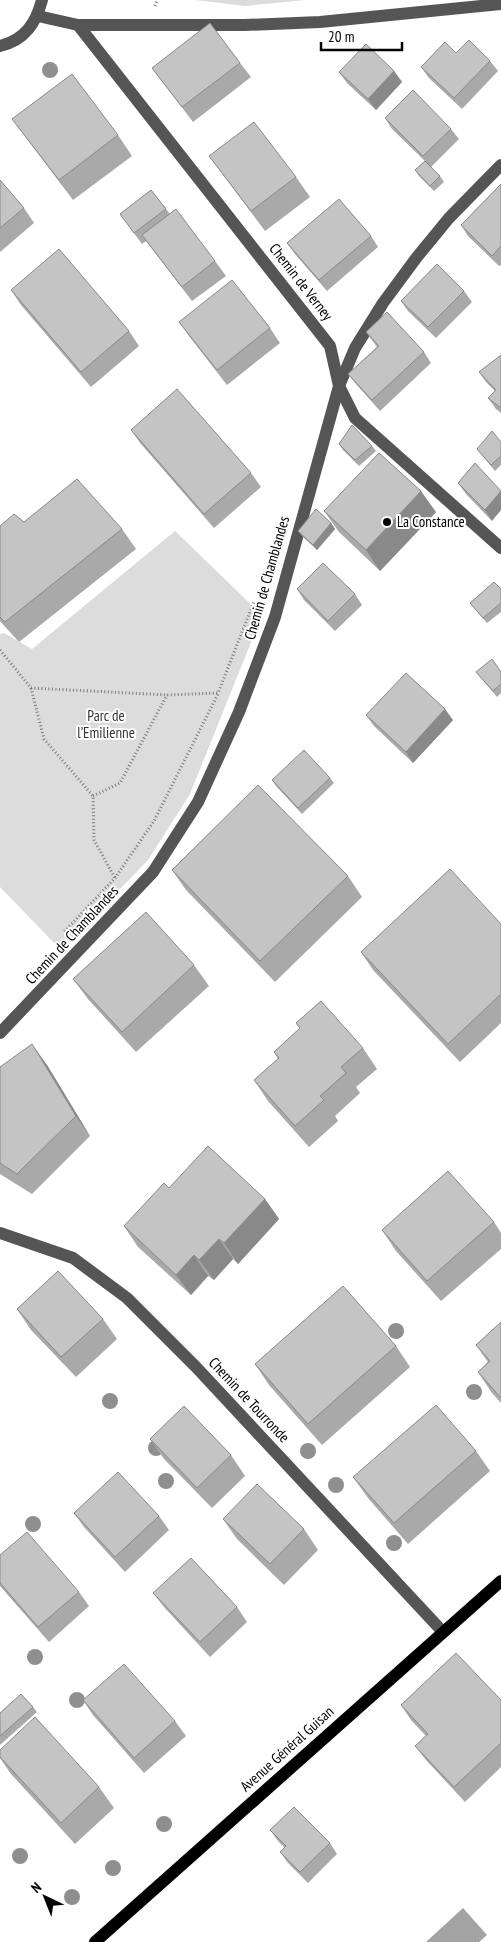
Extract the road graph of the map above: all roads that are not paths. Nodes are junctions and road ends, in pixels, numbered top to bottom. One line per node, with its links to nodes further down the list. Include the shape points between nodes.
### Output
1 (42, 0): 3 (street)
2 (501, 4): 4 (street, via 320,22)
3 (38, 16): 4 (street); 5 (street, via 29,30 11,44)
4 (78, 25): 7 (street, Chemin de Verney, via 330,346)
5 (0, 46)
6 (501, 164): 7 (street, Chemin de Chamblandes, via 449,218 383,303 355,348)
7 (339, 386): 8 (street, Chemin de Verney, via 355,418); 9 (street, Chemin de Chamblandes, via 276,617 239,712 198,802 153,872)
8 (501, 548)
9 (0, 1033)
10 (0, 1233): 12 (street, Chemin de Tourronde, via 73,1258 127,1298)
11 (501, 1581): 12 (main road, Avenue Général Guisan)
12 (443, 1632): 13 (main road, Avenue Général Guisan)
13 (96, 1942)

